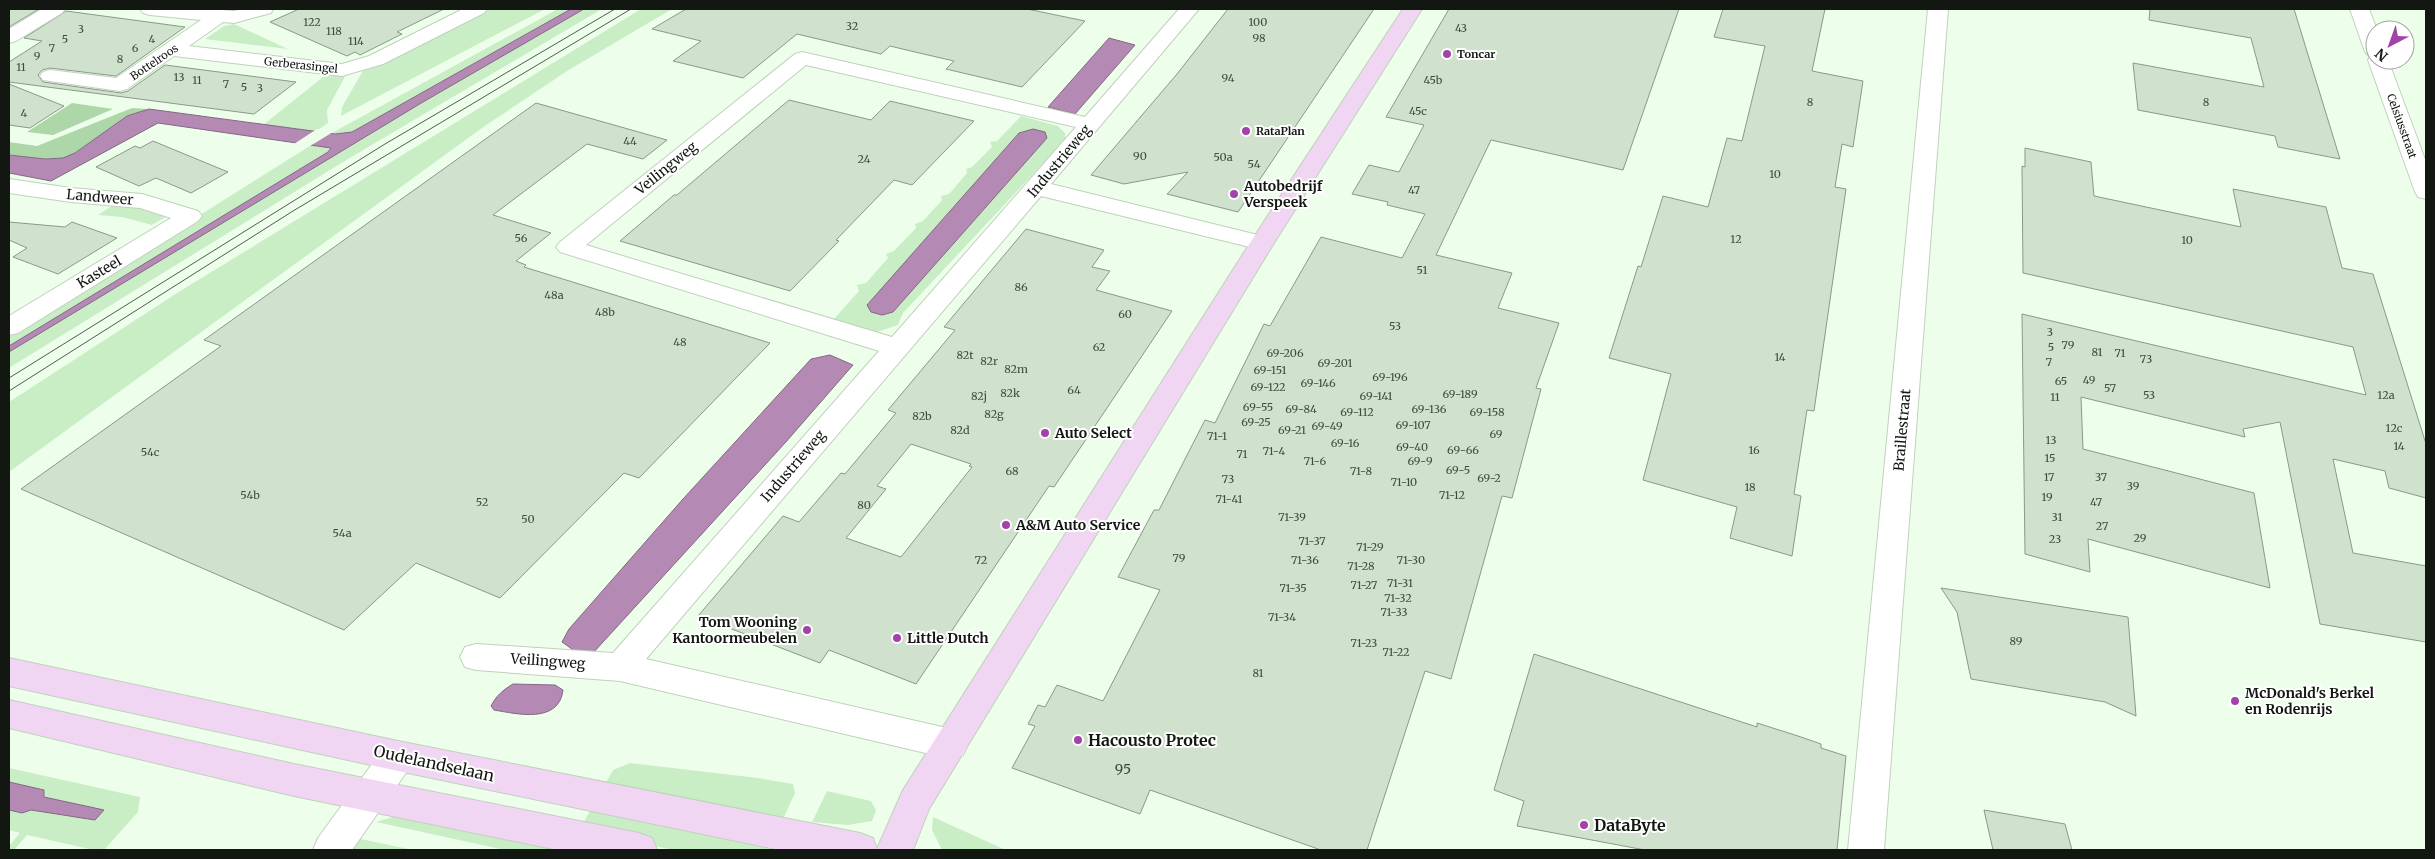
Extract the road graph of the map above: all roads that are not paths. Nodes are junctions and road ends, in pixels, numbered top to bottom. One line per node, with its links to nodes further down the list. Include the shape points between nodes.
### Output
1 (55, 9): 11 (street)
2 (150, 9): 9 (street)
3 (264, 9): 9 (street, via 234,17)
4 (477, 9): 12 (street, Gerberasingel, via 376,60 342,70)
5 (1189, 9): 15 (street, Industrieweg)
6 (1412, 9): 20 (street)
7 (1938, 9): 34 (street, Braillestraat)
8 (2359, 9): 10 (street)
9 (220, 16): 12 (street, Bottelroos)
10 (2365, 25)
11 (9, 37)
12 (173, 50): 14 (street, Bottelroos, via 120,85)
13 (2382, 70): 18 (street, Celsiusstraat)
14 (50, 76)
15 (1089, 124): 17 (street, Industrieweg); 22 (street, Veilingweg, via 802,58 568,247)
16 (9, 186): 19 (street, Landweer, via 142,201)
17 (1038, 188): 20 (street); 22 (street, Industrieweg)
18 (2426, 192)
19 (190, 216): 21 (street, Kasteel)
20 (1262, 243): 27 (street)
21 (9, 327)
22 (896, 346): 24 (street, Industrieweg)
23 (476, 657): 24 (street, Veilingweg)
24 (620, 667): 27 (street)
25 (9, 672): 28 (street, Oudelandselaan)
26 (9, 714): 29 (street)
27 (951, 744): 33 (street, via 916,801)
28 (398, 756): 29 (street); 32 (street, Oudelandselaan)
29 (370, 795): 30 (street); 31 (street)
30 (331, 850)
31 (639, 850)
32 (860, 850)
33 (895, 850)
34 (1866, 850)

